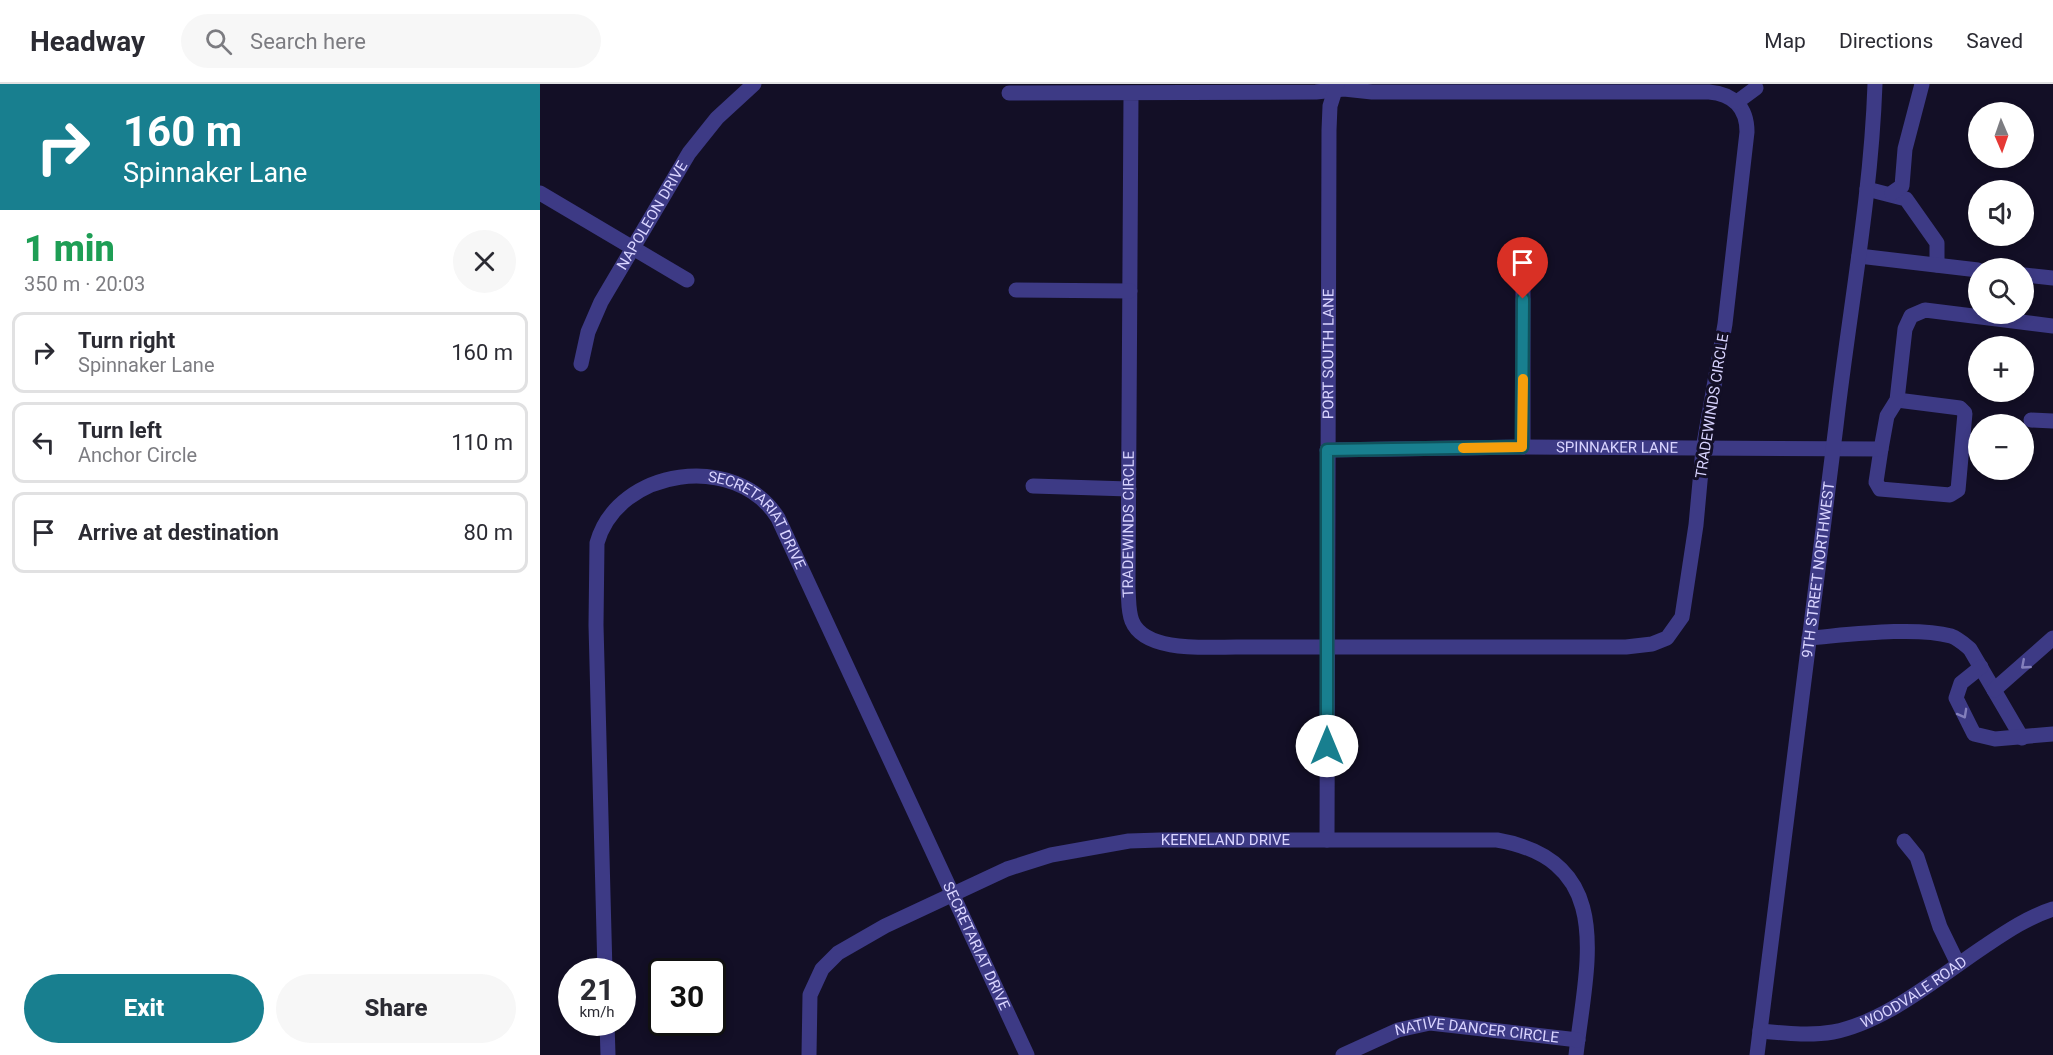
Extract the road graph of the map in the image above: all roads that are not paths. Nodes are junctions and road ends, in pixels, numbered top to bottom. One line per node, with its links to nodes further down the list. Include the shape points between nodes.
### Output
1 (754, 84): 12 (street, NAPOLEON DRIVE, via 694,145)
2 (1875, 84): 9 (street, 9TH STREET NORTHWEST)
3 (1922, 84): 11 (street, via 1905,149 1904,181)
4 (1336, 87): 7 (street); 8 (street, via 1709,92); 31 (street, PORT SOUTH LANE, via 1329,129)
5 (1756, 88): 8 (street)
6 (1009, 93): 7 (street)
7 (1131, 94): 21 (street, TRADEWINDS CIRCLE)
8 (1737, 102): 29 (street, TRADEWINDS CIRCLE, via 1746,114 1747,132 1725,324)
9 (1867, 189): 11 (street); 13 (street, 9TH STREET NORTHWEST)
10 (540, 193): 12 (street)
11 (1892, 193): 14 (street, via 1906,199 1932,233 1937,243)
12 (634, 247): 19 (street); 23 (street, NAPOLEON DRIVE, via 601,303 588,332)
13 (1859, 256): 14 (street); 28 (street, 9TH STREET NORTHWEST)
14 (1937, 265): 15 (street)
15 (1968, 269)
16 (2034, 276): 18 (street)
17 (1523, 278): 27 (street)
18 (2053, 278)
19 (687, 280)
20 (1016, 290): 21 (street)
21 (1130, 291): 33 (street, TRADEWINDS CIRCLE)
22 (2053, 326): 24 (street, via 1925,310 1911,316 1905,329)
23 (581, 364)
24 (1897, 400): 30 (street, via 1887,416); 30 (street, via 1960,408 1965,413 1958,490 1950,495 1880,489 1876,483)
25 (2034, 420): 26 (street)
26 (2053, 421)
27 (1522, 447): 29 (street, SPINNAKER LANE); 31 (street, SPINNAKER LANE)
28 (1833, 448): 29 (street, SPINNAKER LANE); 30 (street, SPINNAKER LANE); 34 (street, 9TH STREET NORTHWEST)
29 (1703, 449): 36 (street, TRADEWINDS CIRCLE, via 1682,617 1667,638 1626,647)
30 (1881, 449)
31 (1327, 450): 36 (street, PORT SOUTH LANE)
32 (1033, 486): 33 (street)
33 (1129, 489): 36 (street, TRADEWINDS CIRCLE, via 1129,612 1143,634 1172,646)
34 (1809, 638): 37 (street, via 1915,633 1950,636 1970,649); 47 (street, 9TH STREET NORTHWEST)
35 (2053, 638): 38 (street, one-way to 38)
36 (1326, 646): 41 (street, PORT SOUTH LANE)
37 (1981, 668): 38 (street); 40 (street, one-way to 40, via 1961,683 1956,698 1974,734 1995,739)
38 (1994, 690): 40 (street)
39 (2053, 734): 40 (street)
40 (2022, 738)
41 (1327, 840): 43 (street, KEENELAND DRIVE, via 1130,842 1051,855 1007,869); 49 (street, KEENELAND DRIVE, via 1497,840 1528,847 1557,864 1579,895 1588,926)
42 (1904, 841): 46 (street, via 1917,857 1940,927)
43 (953, 895): 45 (street, SECRETARIAT DRIVE, via 773,511 748,488 728,481 691,477 661,480 640,488 613,512 601,531 595,562); 51 (street, KEENELAND DRIVE, via 885,926 829,961 810,995); 52 (street, SECRETARIAT DRIVE)
44 (2053, 909): 46 (street, WOODVALE ROAD, via 2031,918)
45 (605, 958)
46 (1958, 964): 47 (street, WOODVALE ROAD, via 1893,1007 1859,1024 1820,1034)
47 (1760, 1031): 54 (street, 9TH STREET NORTHWEST)
48 (607, 1036): 50 (street)
49 (1577, 1048): 53 (street, NATIVE DANCER CIRCLE, via 1430,1023 1398,1030)
50 (608, 1055)
51 (809, 1055)
52 (1027, 1055)
53 (1343, 1055)
54 (1757, 1055)

